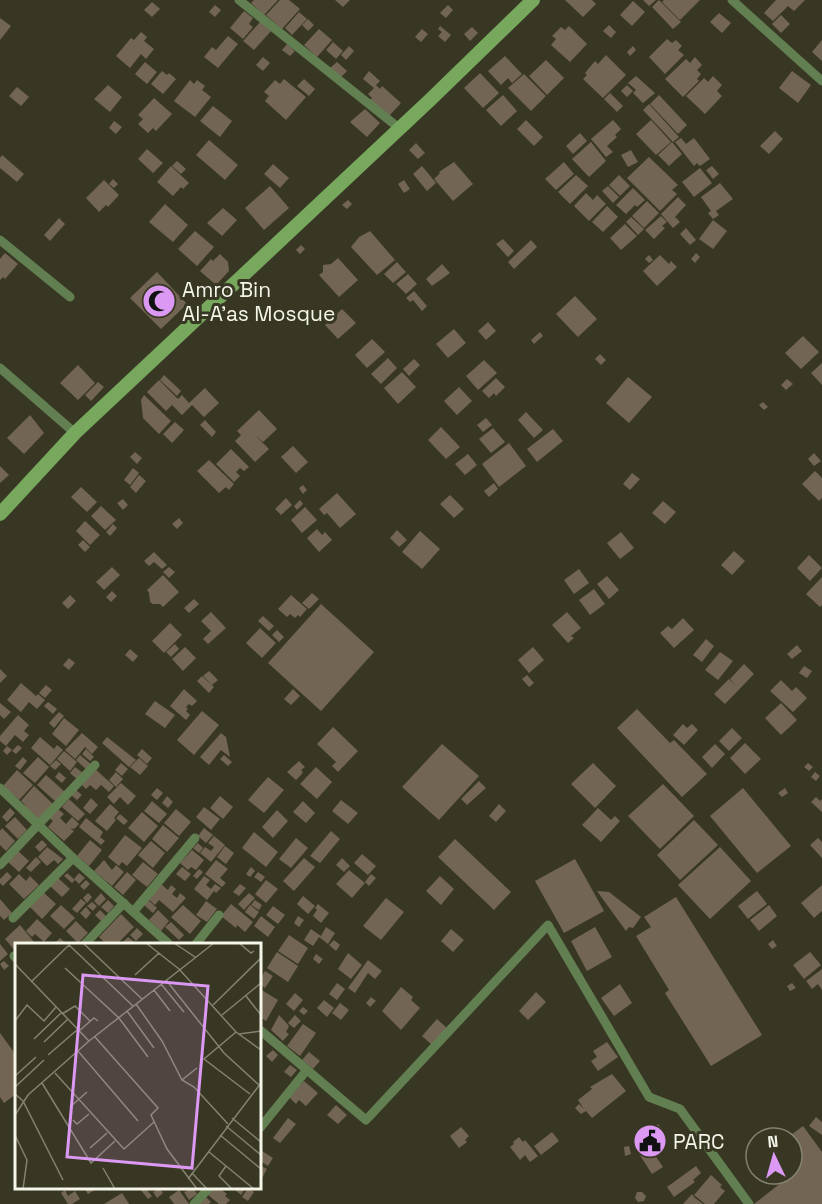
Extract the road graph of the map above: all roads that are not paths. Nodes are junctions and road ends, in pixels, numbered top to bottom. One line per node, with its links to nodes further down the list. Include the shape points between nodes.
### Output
1 (239, 0): 5 (street)
2 (533, 0): 5 (street)
3 (732, 0): 4 (street)
4 (822, 81)
5 (399, 128): 9 (street)
6 (0, 240): 7 (street)
7 (70, 297)
8 (0, 368): 9 (street)
9 (75, 433): 10 (street)
10 (0, 514)
11 (95, 765): 13 (street)
12 (0, 788): 13 (street)
13 (39, 825): 15 (street); 16 (street)
14 (195, 838): 18 (street)
15 (73, 858): 17 (street); 20 (street)
16 (0, 865)
17 (124, 903): 18 (street); 21 (street)
18 (134, 911): 22 (street)
19 (219, 915): 23 (street)
20 (13, 918)
21 (87, 943)
22 (168, 943)
23 (198, 943)
24 (261, 1031): 25 (street)
25 (306, 1071): 26 (street); 29 (street, via 366,1120 548,925 650,1097 680,1109)
26 (261, 1127)
27 (208, 1189): 28 (street)
28 (194, 1204)
29 (749, 1204)

